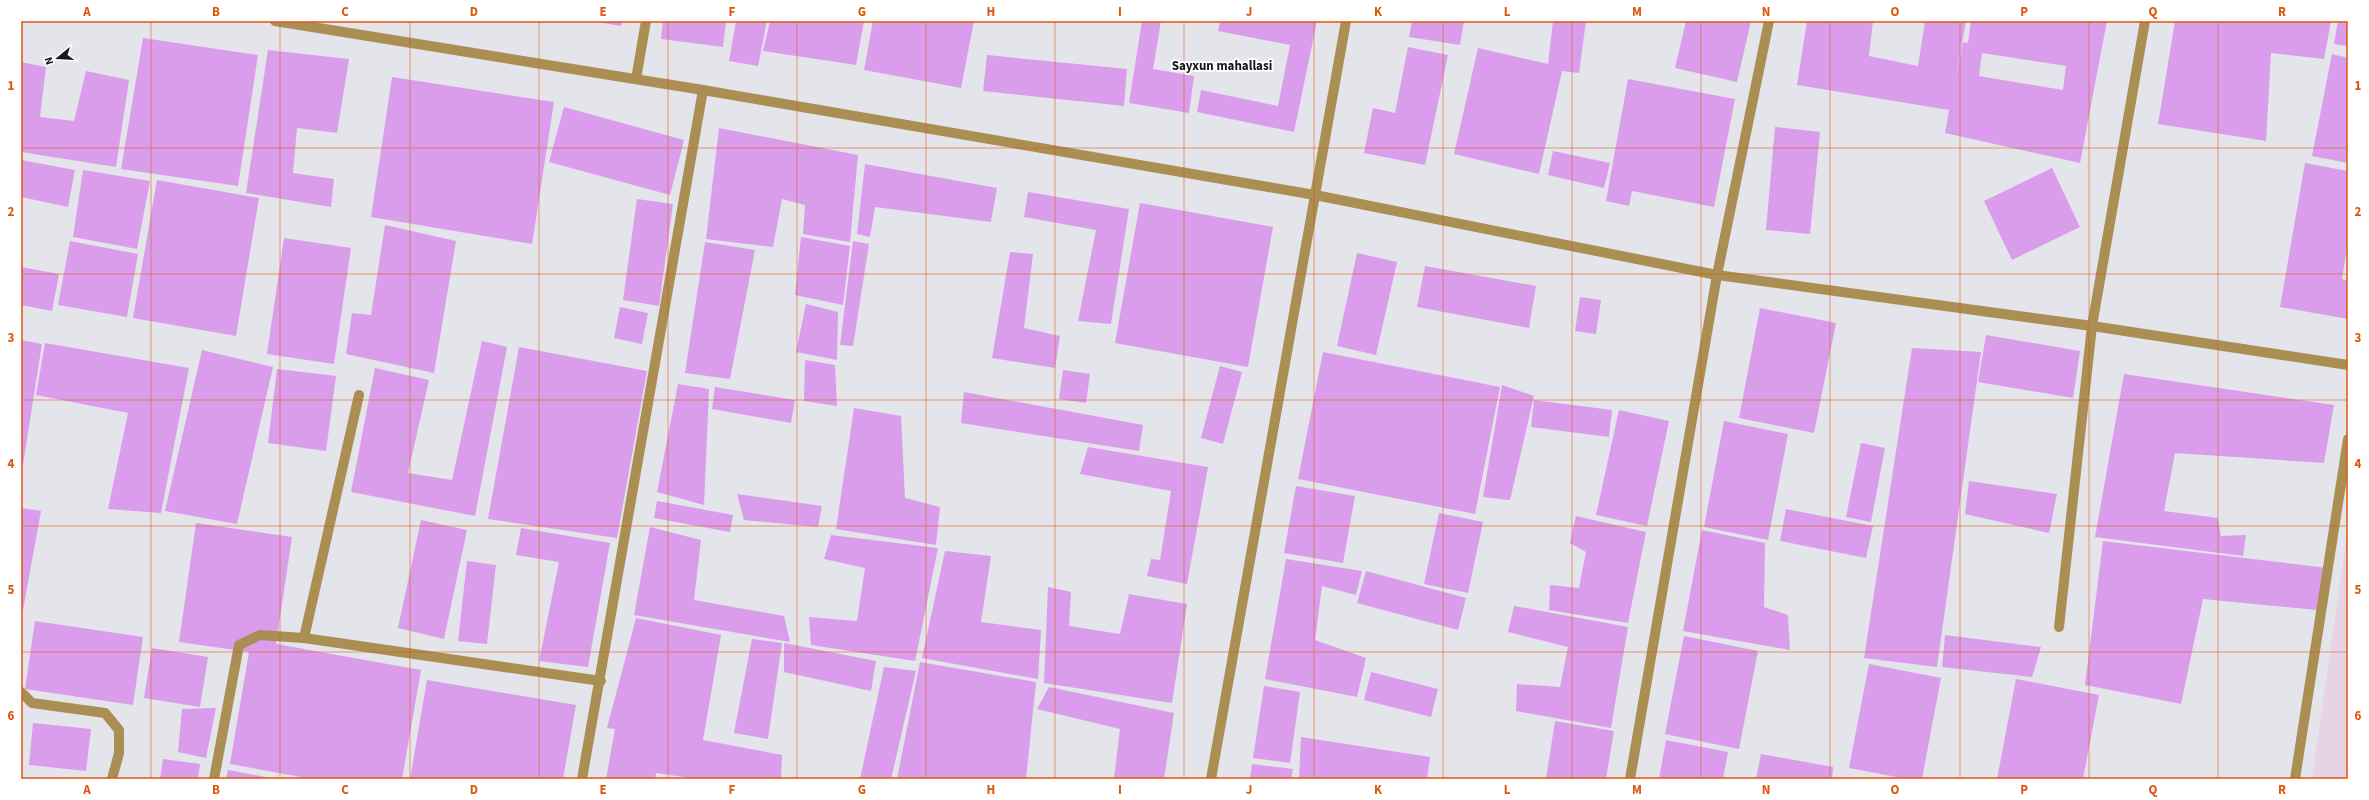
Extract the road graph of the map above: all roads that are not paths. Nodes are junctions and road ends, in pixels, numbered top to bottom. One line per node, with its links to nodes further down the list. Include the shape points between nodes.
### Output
1 (275, 21): 6 (street)
2 (646, 21): 6 (street)
3 (1346, 21): 8 (street)
4 (1769, 21): 9 (street)
5 (2145, 21): 10 (street)
6 (636, 79): 7 (street)
7 (703, 90): 8 (street); 16 (street)
8 (1315, 195): 9 (street); 21 (street)
9 (1717, 275): 10 (street); 22 (street)
10 (2092, 326): 11 (street); 14 (street)
11 (2348, 365)
12 (359, 396): 15 (street)
13 (2348, 439): 23 (street)
14 (2059, 627)
15 (304, 638): 16 (street); 19 (street, via 260,635 238,645)
16 (601, 681): 20 (street)
17 (21, 692): 18 (street, via 32,703 105,713 119,730 119,753)
18 (112, 779)
19 (214, 779)
20 (582, 779)
21 (1211, 779)
22 (1630, 779)
23 (2295, 779)

